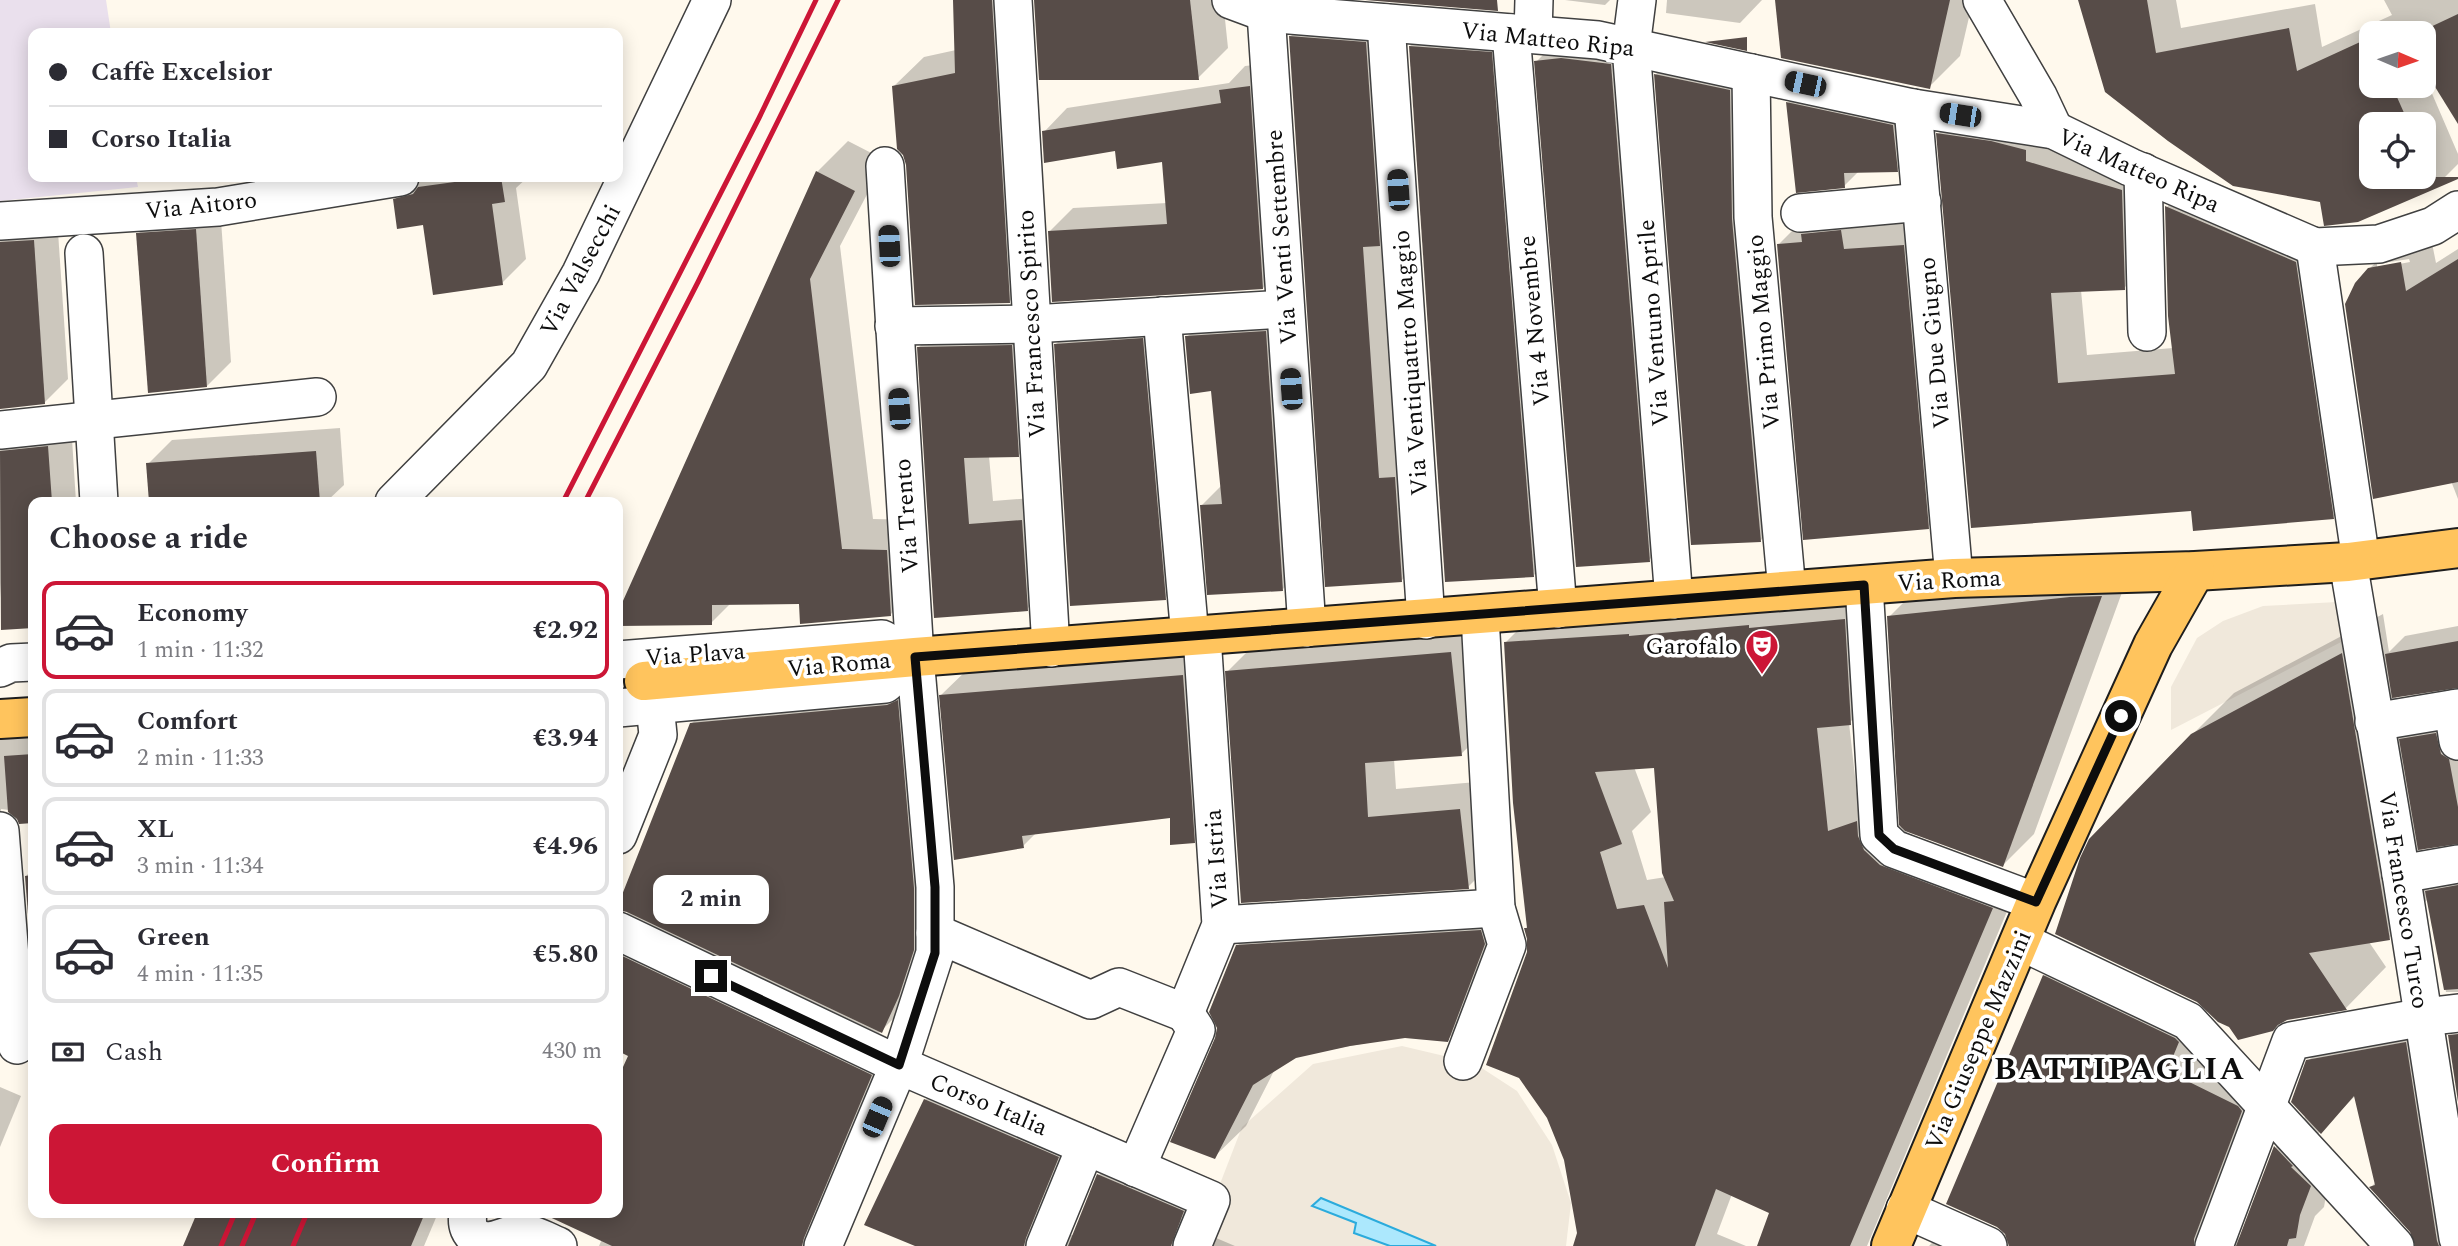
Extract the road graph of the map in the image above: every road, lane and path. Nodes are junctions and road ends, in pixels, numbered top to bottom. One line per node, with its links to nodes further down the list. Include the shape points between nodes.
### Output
1 (712, 0): 13 (street, Via Valsecchi)
2 (1013, 0): 27 (street, Via Francesco Spirito)
3 (1231, 0): 6 (street, Via Matteo Ripa)
4 (1637, 0): 9 (street, Via Ventuno Aprile)
5 (1982, 0): 12 (street)
6 (1266, 13): 8 (street, Via Matteo Ripa); 25 (street, Via Venti Settembre)
7 (1526, 22): 8 (street, Via Matteo Ripa); 9 (street, Via Matteo Ripa); 42 (street, Via 4 Novembre)
8 (1386, 23): 44 (street, Via Ventiquattro Maggio)
9 (1631, 47): 10 (street, Via Matteo Ripa); 41 (street, Via Ventuno Aprile)
10 (1751, 73): 11 (street, Via Matteo Ripa); 40 (street, Via Primo Maggio, via 1753,217)
11 (1913, 108): 12 (street, Via Matteo Ripa); 19 (street, Via Due Giugno)
12 (2054, 130): 16 (street, Via Matteo Ripa)
13 (633, 138): 14 (street, Via Valsecchi)
14 (623, 164)
15 (885, 166): 28 (street, Via Trento)
16 (2143, 172): 23 (street, Via Matteo Ripa); 29 (street)
17 (370, 182): 22 (street, Via Aitoro, via 218,207)
18 (616, 182): 34 (street, Via Valsecchi, via 581,273 529,365)
19 (1922, 202): 21 (street); 38 (street, Via Due Giugno)
20 (2458, 210): 23 (street, via 2433,226 2379,244)
21 (1800, 213)
22 (0, 221)
23 (2315, 247): 36 (street)
24 (84, 253): 31 (street)
25 (1285, 309): 26 (street); 45 (street, Via Venti Settembre)
26 (1162, 316): 27 (street); 46 (street, Via Istria)
27 (1032, 324): 28 (street); 47 (street, Via Francesco Spirito)
28 (894, 326): 48 (street, Via Trento)
29 (2147, 332)
30 (317, 397): 31 (street)
31 (94, 420): 32 (street); 33 (street)
32 (0, 430)
33 (99, 497)
34 (399, 497)
35 (2458, 548): 36 (main road, Via Roma)
36 (2354, 561): 37 (main road, Via Roma); 56 (street, Via Francesco Turco, via 2352,638)
37 (2195, 570): 38 (main road, Via Roma); 61 (main road, Via Giuseppe Mazzini, via 2153,645)
38 (1954, 578): 39 (main road, Via Roma)
39 (1864, 585): 40 (main road, Via Roma); 61 (street, via 1879,835 1894,849)
40 (1787, 591): 41 (main road, Via Roma)
41 (1674, 600): 42 (main road, Via Roma)
42 (1558, 609): 43 (main road, Via Roma)
43 (1480, 616): 44 (main road, Via Roma); 62 (street)
44 (1426, 620): 45 (main road, Via Roma)
45 (1307, 628): 46 (main road, Via Roma)
46 (1196, 637): 47 (main road, Via Roma); 63 (street, Via Istria)
47 (1051, 648): 48 (main road, Via Roma)
48 (915, 657): 51 (main road, Via Roma); 65 (street)
49 (28, 662): 50 (street)
50 (0, 668)
51 (639, 682): 52 (street, Via Plava); 57 (street, Via Plava, via 658,735)
52 (623, 702)
53 (28, 717): 54 (main road)
54 (0, 719)
55 (2456, 719): 56 (street)
56 (2374, 722): 60 (street, Via Francesco Turco)
57 (623, 822)
58 (0, 831): 69 (street)
59 (2458, 864): 60 (street)
60 (2401, 874): 68 (street, Via Francesco Turco)
61 (2036, 902): 66 (main road, Via Giuseppe Mazzini)
62 (1496, 908): 63 (street); 70 (street, via 1507,945)
63 (1221, 925): 67 (street, Via Istria)
64 (623, 933): 71 (street, Corso Italia)
65 (935, 933): 67 (street, via 1091,1000 1118,987); 71 (street, via 935,953)
66 (2020, 941): 72 (street, via 2188,1021); 75 (main road, Via Giuseppe Mazzini)
67 (1185, 1013): 74 (street, via 1196,1030)
68 (2441, 1015): 72 (street, via 2291,1041); 78 (street, Via Francesco Turco)
69 (17, 1045)
70 (1463, 1061)
71 (899, 1065): 73 (street, Corso Italia); 80 (street)
72 (2267, 1108): 85 (street); 86 (street)
73 (1086, 1146): 74 (street, Corso Italia); 81 (street)
74 (1136, 1168): 82 (street, Corso Italia, via 1211,1200)
75 (1905, 1209): 83 (main road, Via Giuseppe Mazzini); 84 (street)
76 (520, 1223): 77 (street, via 495,1241); 79 (street, via 534,1236)
77 (475, 1233)
78 (2458, 1238)
79 (558, 1246)
80 (823, 1246)
81 (1045, 1246)
82 (1192, 1246)
83 (1891, 1246)
84 (1988, 1246)
85 (2214, 1246)
86 (2395, 1246)

